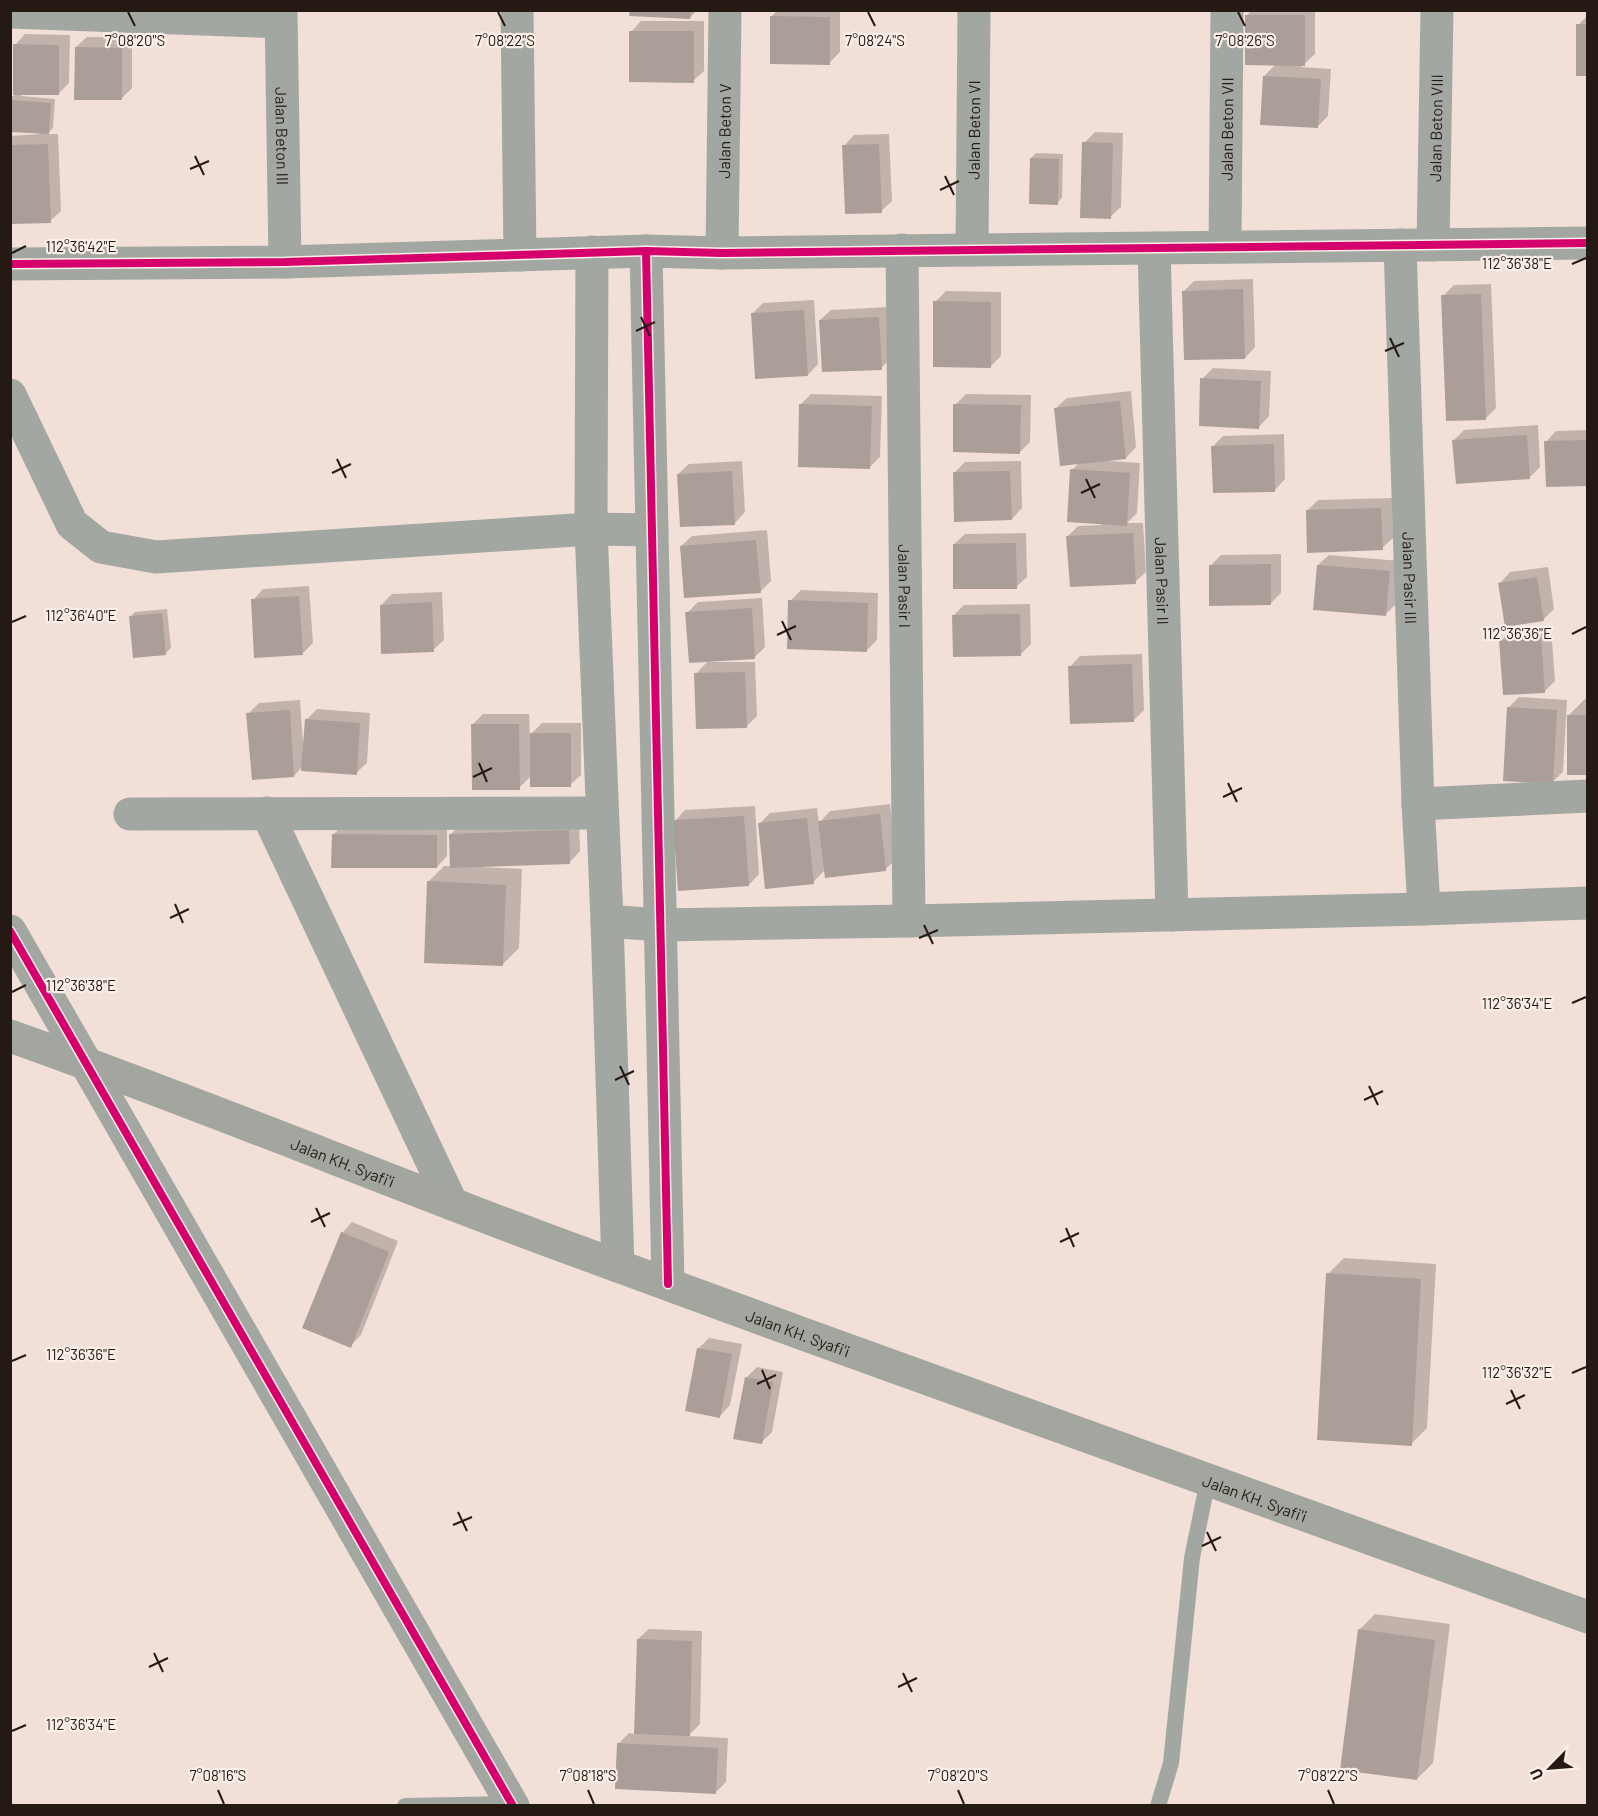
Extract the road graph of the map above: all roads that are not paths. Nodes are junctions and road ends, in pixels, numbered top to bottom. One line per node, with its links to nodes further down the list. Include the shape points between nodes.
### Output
1 (517, 10): 18 (street)
2 (725, 10): 17 (street, Jalan Beton V)
3 (974, 10): 14 (street, Jalan Beton VI)
4 (1227, 10): 11 (street, Jalan Beton VII)
5 (1437, 10): 10 (street, Jalan Beton VIII)
6 (10, 12): 7 (street)
7 (280, 16): 19 (street, Jalan Beton III)
8 (1587, 243): 10 (street)
9 (1400, 245): 10 (street); 11 (street); 25 (street, Jalan Pasir III)
10 (1433, 245)
11 (1225, 247): 12 (street)
12 (1154, 248): 14 (street); 31 (street, Jalan Pasir II)
13 (902, 250): 14 (street); 17 (street); 33 (street, Jalan Pasir I)
14 (972, 250)
15 (646, 251): 16 (street); 17 (street); 23 (street)
16 (592, 252): 18 (street); 22 (street)
17 (722, 252)
18 (520, 255): 19 (street)
19 (285, 262): 20 (street)
20 (10, 264)
21 (10, 395): 22 (street, via 72,524 101,547 156,557)
22 (591, 529): 23 (street); 27 (street)
23 (652, 530): 34 (street)
24 (1587, 796): 25 (street)
25 (1418, 804): 30 (street, Jalan Pasir III)
26 (267, 813): 27 (street); 28 (street); 38 (street)
27 (602, 813): 32 (street)
28 (130, 814)
29 (1587, 903): 30 (street)
30 (1424, 909): 31 (street)
31 (1172, 915): 33 (street)
32 (607, 921): 34 (street); 39 (street)
33 (909, 921): 34 (street)
34 (660, 925): 40 (street)
35 (10, 931): 37 (street)
36 (10, 1036): 37 (main road, Jalan KH. Syafi'i)
37 (87, 1063): 38 (main road, Jalan KH. Syafi'i); 43 (street)
38 (452, 1204): 39 (main road, Jalan KH. Syafi'i)
39 (618, 1266): 40 (main road, Jalan KH. Syafi'i)
40 (668, 1284): 41 (main road, Jalan KH. Syafi'i)
41 (1208, 1480): 42 (main road, Jalan KH. Syafi'i); 45 (lane, via 1192,1558 1171,1763)
42 (1587, 1617)
43 (512, 1805): 44 (lane)
44 (405, 1806)
45 (1158, 1806)

